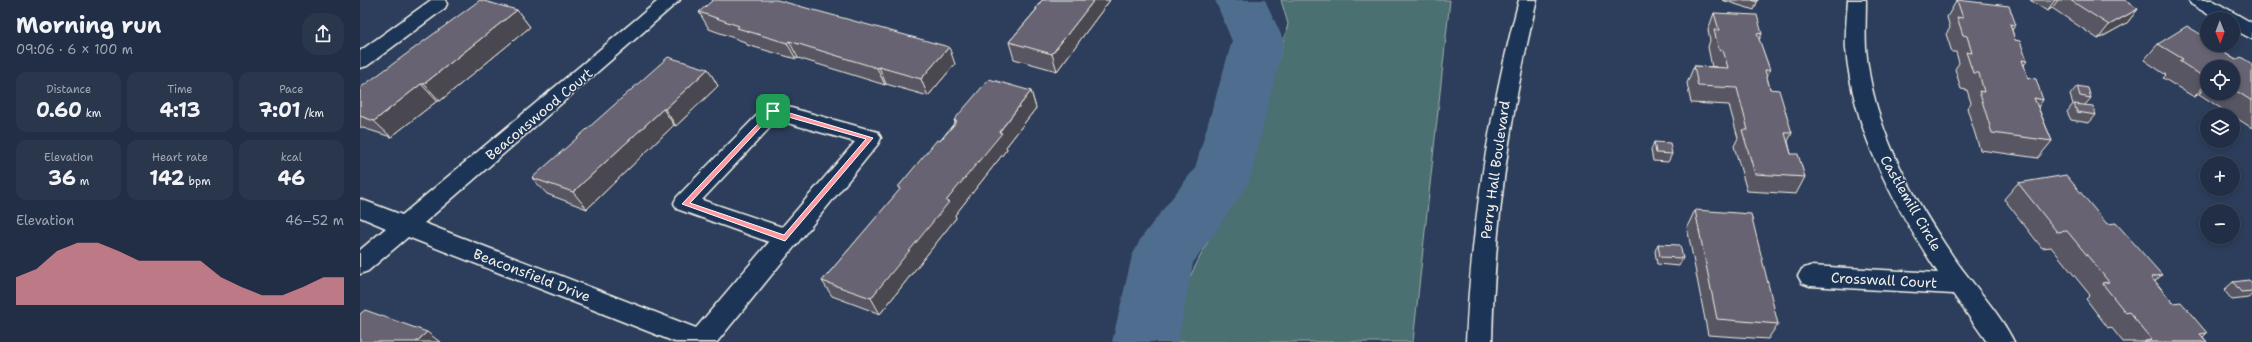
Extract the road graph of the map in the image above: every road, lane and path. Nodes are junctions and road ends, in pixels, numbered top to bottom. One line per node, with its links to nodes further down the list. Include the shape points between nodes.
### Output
1 (425, 0): 9 (street, via 438,4)
2 (671, 0): 11 (street, Beaconswood Court)
3 (1528, 0): 17 (street, Perry Hall Boulevard, via 1504,105 1490,188 1480,303)
4 (1858, 0): 15 (street, Castlemill Circle, via 1855,22 1856,60 1863,99 1876,141 1906,201)
5 (2198, 0): 6 (street)
6 (2218, 12)
7 (2240, 25): 8 (street)
8 (2252, 32)
9 (360, 61)
10 (360, 208): 11 (street, Beaconsfield Drive)
11 (406, 226): 13 (street, Beaconswood Court); 16 (street, Beaconsfield Drive)
12 (785, 238): 12 (street, via 830,185 870,138 773,111 685,204); 16 (street)
13 (360, 264)
14 (1810, 276): 15 (street, Crosswall Court)
15 (1959, 284): 18 (street, Castlemill Circle)
16 (702, 342)
17 (1480, 342)
18 (2001, 342)

